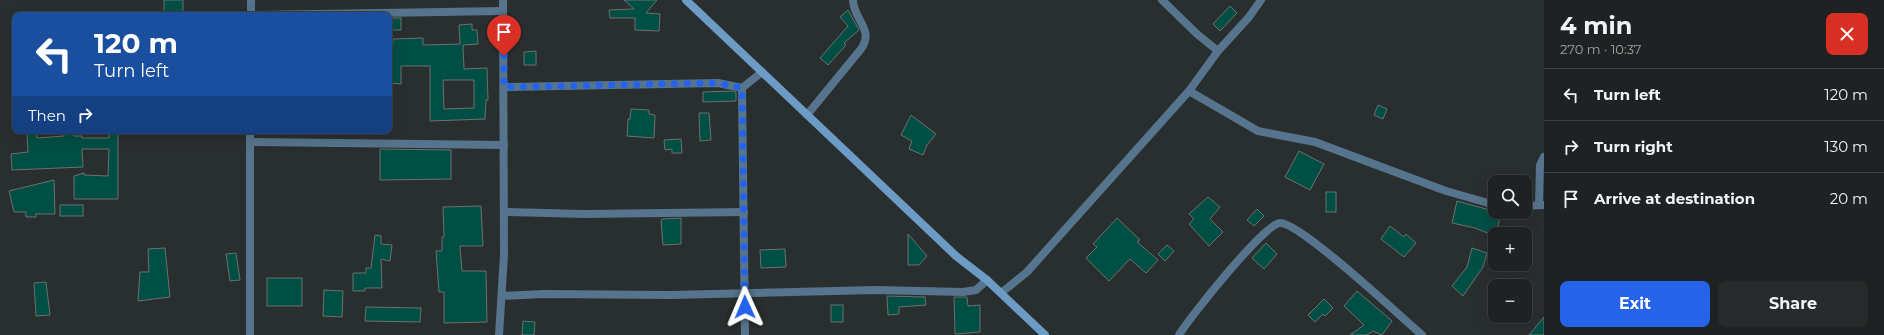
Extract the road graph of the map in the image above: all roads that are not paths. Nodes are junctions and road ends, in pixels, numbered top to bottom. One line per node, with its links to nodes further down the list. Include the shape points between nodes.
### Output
1 (251, 0): 8 (street)
2 (503, 0): 7 (street)
3 (686, 0): 11 (street)
4 (854, 0): 15 (street, via 866,40)
5 (1162, 0): 10 (street, via 1196,34)
6 (1261, 0): 10 (street)
7 (503, 11): 9 (street); 12 (street)
8 (251, 12)
9 (392, 13)
10 (1218, 51): 14 (street)
11 (762, 72): 13 (street); 15 (street)
12 (504, 87): 13 (street, via 718,83); 18 (street)
13 (742, 88): 23 (street)
14 (1189, 91): 20 (street, via 1258,131 1315,142 1446,191); 26 (street, via 1027,272)
15 (807, 115): 24 (street, via 956,256)
16 (250, 134): 17 (street)
17 (250, 142): 18 (street); 28 (street)
18 (504, 145): 22 (street)
19 (1544, 157): 21 (street, via 1540,166)
20 (1488, 203)
21 (1541, 204)
22 (504, 212): 23 (street); 27 (street)
23 (744, 212): 25 (street)
24 (987, 280): 25 (street, via 976,290 963,292 876,290); 26 (street)
25 (744, 293): 27 (street); 30 (street)
26 (1001, 293): 31 (street)
27 (502, 296): 29 (street)
28 (250, 335)
29 (499, 335)
30 (745, 335)
31 (1045, 335)
32 (1179, 335): 33 (street, via 1226,274 1269,228 1278,222 1289,224 1302,232 1361,280)
33 (1422, 335)

